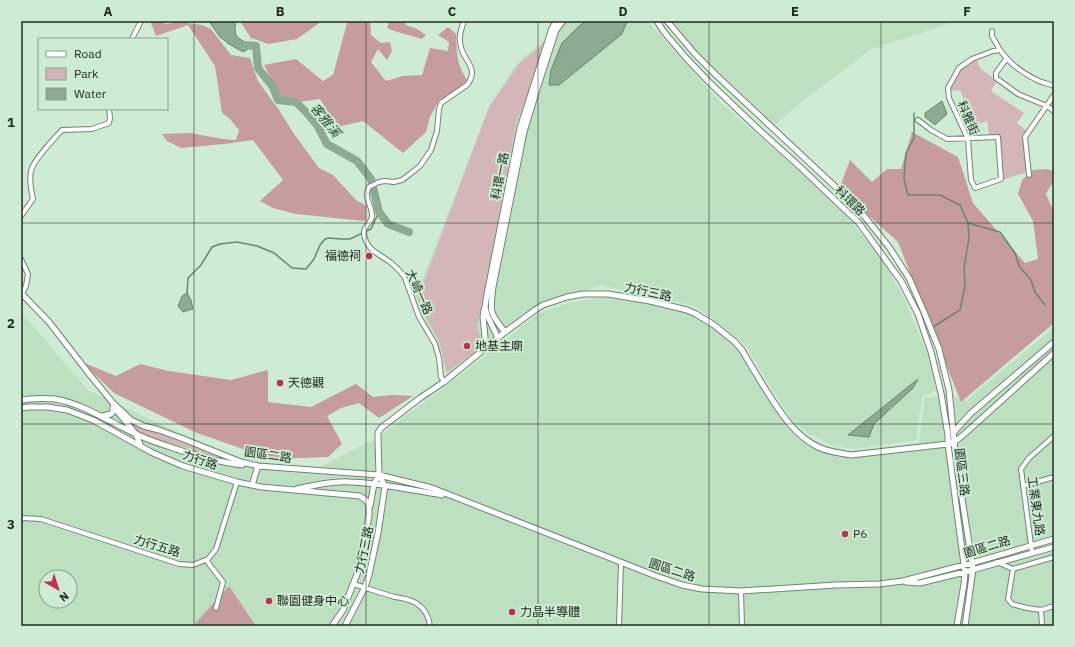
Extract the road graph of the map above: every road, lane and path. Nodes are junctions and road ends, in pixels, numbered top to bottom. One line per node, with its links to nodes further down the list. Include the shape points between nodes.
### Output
1 (141, 21): 8 (street)
2 (464, 21): 29 (street, 大崎一路, via 460,45 472,68 472,77 467,85 441,104 431,150 420,166 402,180 375,183 369,187 366,196 372,216 364,229 367,244 375,253 394,265 405,278 419,317 435,344)
3 (557, 21): 22 (street, 科環一路, via 552,28 520,128)
4 (564, 21): 23 (street, 科環一路, via 556,30 524,132 494,287 492,314)
5 (657, 21): 36 (street, 科環路, via 686,59 864,229 901,281 918,314 931,352)
6 (667, 21): 34 (street, 科環路, via 716,75 857,207 889,247 909,278 939,349 949,390)
7 (992, 31): 9 (street)
8 (132, 38)
9 (1000, 50): 10 (street); 17 (street, 科雅街, via 993,50 972,59 959,68 948,88 949,98)
10 (1006, 59): 11 (street, via 1040,82); 13 (street, via 996,73 996,78 1018,94)
11 (1054, 86)
12 (1054, 96): 13 (street)
13 (1047, 106): 15 (street); 18 (street, via 1025,137)
14 (109, 110): 19 (street, via 109,123 92,129 62,130 41,155 31,170 33,199)
15 (1054, 111)
16 (918, 120): 17 (street, via 947,139)
17 (968, 139): 17 (street, 科雅街, via 970,180 975,188 1001,179 998,137)
18 (1029, 175)
19 (21, 216)
20 (21, 259): 21 (street, via 28,274)
21 (22, 293): 28 (street, 園區二路)
22 (485, 307): 24 (street); 26 (street, 科環一路, via 483,317)
23 (505, 332): 24 (street, 力行三路); 40 (street, 力行三路, via 543,305 583,294 608,294 687,310 714,325 735,342 791,426 818,446 851,455)
24 (498, 338): 26 (street, 力行三路)
25 (1054, 342): 35 (street, 園區三路)
26 (486, 348): 29 (street, 力行三路)
27 (1054, 353): 39 (street, 園區三路)
28 (86, 370): 31 (street, 園區二路); 43 (street, 園區二路, via 112,403 131,420 241,462)
29 (444, 382): 44 (street, 力行三路, via 381,428 378,433)
30 (21, 400): 33 (street, 力行路, via 55,399)
31 (113, 407): 33 (street, via 111,414); 37 (street, 園區二路)
32 (21, 408): 42 (street, 力行路, via 48,407 66,410 93,420)
33 (101, 416): 37 (street, 力行路)
34 (952, 418): 35 (street, via 957,424); 36 (street, 科環路)
35 (962, 423): 36 (street, 園區三路)
36 (952, 433): 39 (street, 科環路); 40 (street); 41 (street, 科環路)
37 (136, 434): 42 (street, 園區二路); 43 (street, 力行路, via 212,460)
38 (1054, 436): 50 (street, 工業東九路, via 1029,458 1021,470)
39 (954, 442): 41 (street, 力行三路); 63 (street, 園區三路)
40 (938, 444): 41 (street, 力行三路)
41 (948, 444): 64 (street, 園區三路)
42 (141, 447): 46 (street, 力行路, via 183,466)
43 (258, 466): 44 (street, 園區二路); 48 (street)
44 (379, 475): 47 (street, 力行三路); 49 (street, 力行三路); 52 (street, 園區二路, via 432,488)
45 (1054, 477): 50 (street)
46 (237, 482): 48 (street, 力行路); 60 (street, via 216,549)
47 (374, 484): 49 (street, 園區二路); 51 (street, 園區二路, via 324,483); 53 (street, 力行三路)
48 (252, 485): 51 (street, 力行路)
49 (385, 486): 52 (street, 園區二路); 70 (street, 力行三路, via 375,548)
50 (1023, 486): 56 (street, 工業東九路)
51 (292, 490): 53 (street, 力行路, via 360,496 369,505)
52 (449, 496): 61 (street, 園區二路)
53 (369, 516): 69 (street, 力行三路, via 361,564)
54 (21, 518): 60 (street, 力行五路, via 41,519 179,564 193,565)
55 (1054, 539): 56 (street, 園區二路)
56 (1031, 545): 58 (street, 工業東九路); 63 (street, 園區二路)
57 (1054, 547): 58 (street, 園區二路)
58 (1032, 552): 62 (street, 園區二路)
59 (1054, 557): 66 (street)
60 (206, 560): 73 (street, via 224,582)
61 (621, 562): 71 (street, 園區二路, via 682,585); 78 (street)
62 (997, 562): 65 (street, 園區二路); 66 (street)
63 (972, 563): 64 (street, 園區二路); 65 (street, 園區三路)
64 (964, 565): 67 (street, 園區三路); 68 (street, 園區二路)
65 (973, 569): 67 (street, 園區二路); 81 (street, 園區三路)
66 (1013, 569): 74 (street, via 1008,599 1012,604)
67 (965, 572): 68 (street, 園區二路, via 920,583); 80 (street, 園區三路)
68 (903, 581): 71 (street, 園區二路)
69 (353, 584): 70 (street); 75 (street, 力行三路, via 343,610)
70 (365, 587): 76 (street, 力行三路); 77 (street, via 416,603 424,610)
71 (741, 591): 79 (street)
72 (1054, 606): 74 (street)
73 (216, 608)
74 (1041, 610): 82 (street)
75 (332, 626)
76 (345, 626)
77 (430, 626)
78 (618, 626)
79 (742, 626)
80 (957, 626)
81 (965, 626)
82 (1042, 626)

